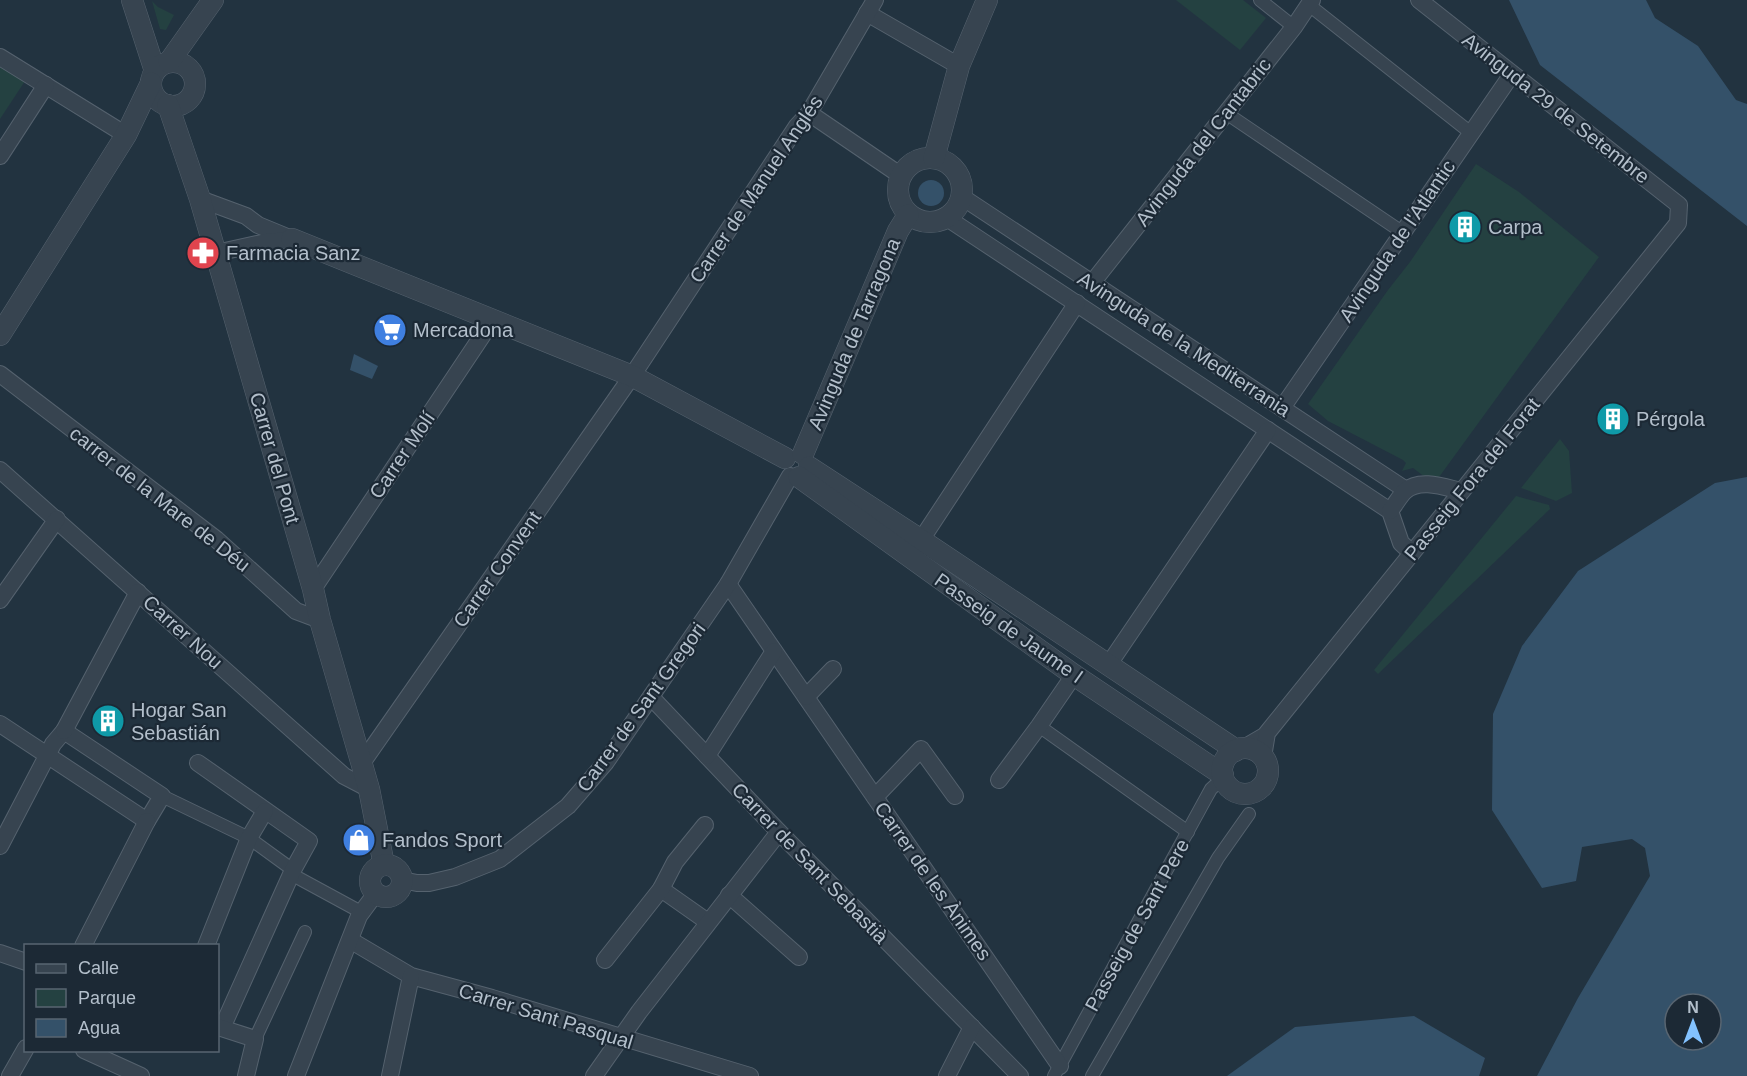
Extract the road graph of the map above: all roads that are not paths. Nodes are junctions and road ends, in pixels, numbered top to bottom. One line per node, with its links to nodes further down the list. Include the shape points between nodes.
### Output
1 (132, 0): 11 (street, via 146,42)
2 (213, 0): 11 (street)
3 (987, 0): 10 (street)
4 (1260, 0): 8 (street)
5 (1419, 0): 12 (street, Avinguda 29 de Setembre)
6 (1310, 2): 8 (street, Avinguda del Cantabric); 18 (street)
7 (871, 6): 10 (street); 15 (street, Carrer de Manuel Anglés)
8 (1294, 27): 16 (street, Avinguda del Cantabric)
9 (0, 57): 13 (street)
10 (959, 66): 20 (street)
11 (165, 69): 14 (street, via 155,96); 14 (street, via 193,73 195,80 193,95); 17 (street)
12 (1512, 74): 18 (street, Avinguda de l'Atlantic); 27 (street, Avinguda 29 de Setembre, via 1679,205)
13 (46, 85): 17 (street); 19 (street)
14 (172, 105): 17 (street); 23 (street, Carrer del Pont, via 176,129)
15 (809, 113): 21 (street); 37 (street, Carrer de Manuel Anglés)
16 (1226, 113): 29 (street); 32 (street, Avinguda del Cantabric)
17 (130, 127): 35 (street)
18 (1471, 133): 29 (street, Avinguda de l'Atlantic)
19 (0, 156)
20 (934, 158): 21 (street, via 915,162); 22 (street, via 944,161 959,176)
21 (900, 176): 24 (street, via 897,196)
22 (962, 197): 25 (street); 32 (street, Avinguda de la Mediterrania)
23 (200, 199): 26 (street, Carrer del Pont); 28 (street, via 246,216)
24 (908, 215): 25 (street, via 923,222); 40 (street, Avinguda de Tarragona)
25 (947, 218): 33 (street, Avinguda de la Mediterrania)
26 (206, 220): 28 (street, via 219,217 243,225); 31 (street, Carrer del Pont)
27 (1678, 223): 43 (street, Passeig Fora del Forat)
28 (258, 225): 30 (street)
29 (1402, 232): 38 (street, Avinguda de l'Atlantic)
30 (292, 239): 31 (street); 34 (street)
31 (216, 253): 49 (street, Carrer del Pont)
32 (1092, 283): 38 (street, Avinguda de la Mediterrania)
33 (1077, 303): 39 (street, Avinguda de la Mediterrania); 46 (street)
34 (492, 321): 37 (street); 49 (street, Carrer Molí)
35 (0, 335)
36 (0, 374): 52 (street, carrer de la Mare de Déu, via 216,539 296,611)
37 (632, 375): 40 (street); 68 (street, Carrer Convent)
38 (1282, 408): 42 (street, Avinguda de la Mediterrania)
39 (1268, 430): 44 (street, Avinguda de la Mediterrania); 54 (street)
40 (797, 466): 46 (street, Passeig de Jaume I); 48 (street, Carrer de Sant Gregori); 56 (street, Passeig de Jaume I)
41 (0, 470): 45 (street, Carrer Nou)
42 (1406, 490): 43 (street, via 1434,484); 44 (street)
43 (1461, 491): 47 (street, Passeig Fora del Forat)
44 (1390, 511): 47 (street, via 1401,543)
45 (57, 519): 50 (street, Carrer Nou); 51 (street)
46 (921, 540): 54 (street, Passeig de Jaume I)
47 (1412, 553): 62 (street, Passeig Fora del Forat)
48 (728, 584): 53 (street, Carrer de les Ànimes); 57 (street, Carrer de Sant Gregori)
49 (313, 588): 52 (street, Carrer del Pont)
50 (138, 592): 61 (street); 71 (street, Carrer Nou, via 344,776)
51 (0, 600)
52 (320, 620): 68 (street, Carrer del Pont)
53 (774, 651): 58 (street, Carrer de les Ànimes); 65 (street)
54 (1109, 664): 63 (street, Passeig de Jaume I)
55 (833, 669): 58 (street)
56 (1074, 675): 60 (street); 70 (street, Passeig de Jaume I)
57 (651, 697): 65 (street, Carrer de Sant Sebastià); 85 (street, Carrer de Sant Gregori, via 606,762 568,806 500,859 429,883)
58 (806, 697): 74 (street, Carrer de les Ànimes)
59 (0, 724): 64 (street)
60 (1039, 726): 69 (street); 80 (street)
61 (64, 731): 64 (street); 72 (street)
62 (1266, 735): 63 (street, Passeig Fora del Forat); 66 (street)
63 (1238, 750): 66 (street, via 1255,751); 70 (street, via 1226,759)
64 (48, 754): 77 (street); 82 (street)
65 (707, 756): 79 (street, Carrer de Sant Sebastià)
66 (1263, 758): 70 (street, via 1267,776 1256,791 1237,792)
67 (198, 763): 75 (street)
68 (362, 763): 71 (street, Carrer del Pont)
69 (999, 780)
70 (1219, 781): 80 (street, Passeig de Sant Pere)
71 (369, 789): 83 (street, Carrer del Pont)
72 (162, 796): 77 (street); 81 (street)
73 (955, 796): 74 (street, Carrer de les Ànimes, via 921,749)
74 (875, 797): 106 (street, Carrer de les Ànimes)
75 (266, 811): 81 (street); 84 (street, via 309,841)
76 (1249, 814): 116 (street, Passeig de Sant Pere, via 1218,858)
77 (147, 821): 93 (street)
78 (705, 825): 86 (street, via 675,862)
79 (778, 832): 88 (street); 101 (street, Carrer de Sant Sebastià)
80 (1188, 832): 106 (street, Passeig de Sant Pere)
81 (249, 838): 84 (street); 94 (street)
82 (0, 846)
83 (384, 865): 85 (street, via 396,868); 87 (street, via 371,876)
84 (292, 872): 89 (street); 100 (street)
85 (402, 880): 87 (street, via 397,894 384,897)
86 (661, 889): 90 (street); 97 (street)
87 (376, 893): 89 (street)
88 (729, 895): 90 (street); 96 (street)
89 (361, 912): 92 (street)
90 (708, 922): 103 (street)
91 (305, 932): 102 (street)
92 (350, 940): 99 (street, Carrer Sant Pasqual); 110 (street)
93 (84, 944)
94 (206, 944)
95 (0, 953): 98 (street)
96 (799, 957)
97 (605, 960)
98 (24, 961)
99 (411, 976): 103 (street, Carrer Sant Pasqual); 111 (street)
100 (220, 1027): 102 (street)
101 (972, 1027): 114 (street); 115 (street, Carrer de Sant Sebastià)
102 (255, 1039): 109 (street)
103 (621, 1039): 112 (street); 113 (street, Carrer Sant Pasqual)
104 (24, 1052): 107 (street)
105 (88, 1052): 108 (street)
106 (1057, 1071)
107 (10, 1076)
108 (141, 1076)
109 (246, 1076)
110 (296, 1076)
111 (390, 1076)
112 (594, 1076)
113 (750, 1076)
114 (947, 1076)
115 (1020, 1076)
116 (1092, 1076)

